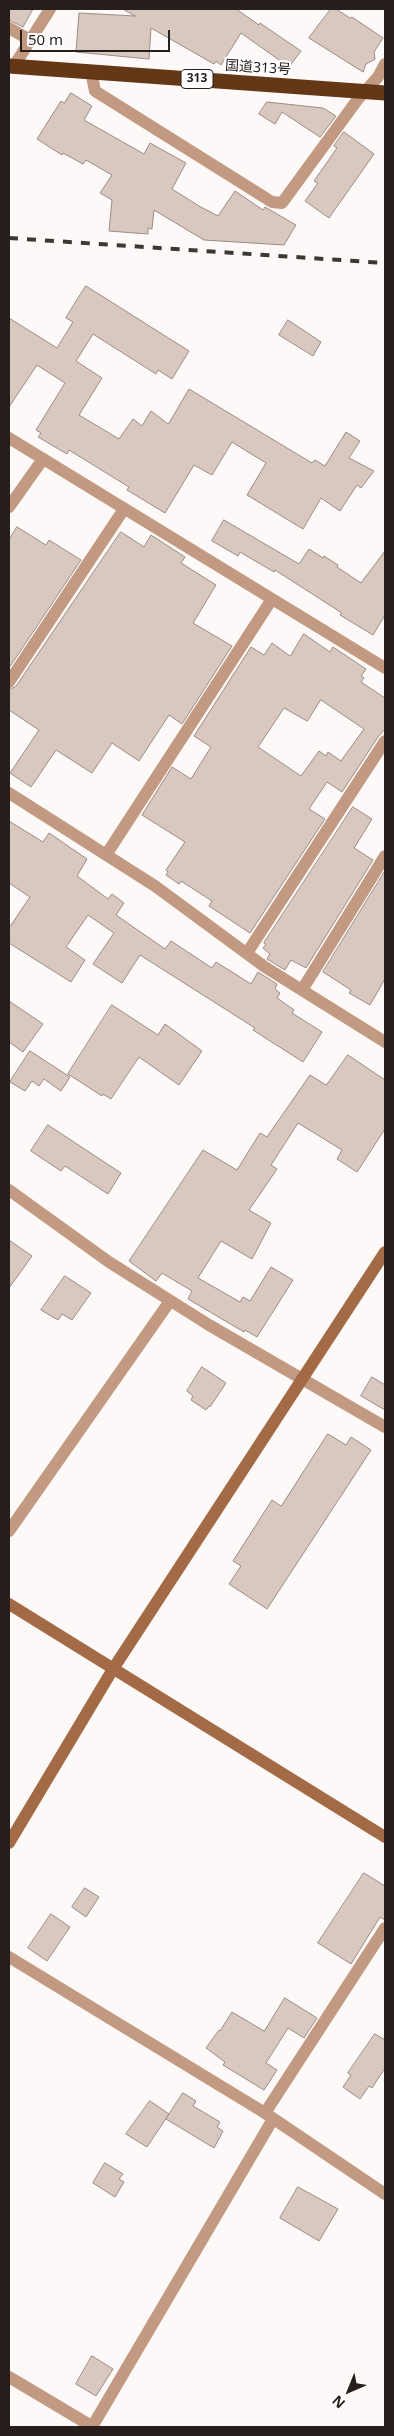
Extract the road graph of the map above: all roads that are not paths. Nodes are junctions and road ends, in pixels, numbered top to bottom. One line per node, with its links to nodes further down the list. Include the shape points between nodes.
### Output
1 (50, 9): 3 (street)
2 (9, 28): 3 (street)
3 (30, 40): 5 (street)
4 (385, 64): 7 (street)
5 (10, 69): 6 (highway, 国道313号 / 313)
6 (91, 71): 7 (highway, 国道313号 / 313); 7 (street, via 95,91 272,202 282,203)
7 (364, 92): 8 (highway, 国道313号 / 313)
8 (385, 93)
9 (9, 438): 10 (street)
10 (43, 459): 11 (street); 12 (street)
11 (9, 507)
12 (124, 509): 13 (street); 15 (street)
13 (272, 599): 14 (street); 18 (street)
14 (384, 665)
15 (9, 682)
16 (385, 742): 20 (street)
17 (9, 793): 18 (street)
18 (106, 855): 20 (street, via 155,886)
19 (385, 856): 21 (street)
20 (247, 953): 21 (street)
21 (302, 990): 22 (street)
22 (385, 1042)
23 (9, 1190): 25 (street, via 109,1262)
24 (385, 1252): 26 (street)
25 (170, 1301): 26 (street); 28 (street)
26 (302, 1379): 27 (street); 30 (street)
27 (385, 1427)
28 (9, 1531)
29 (9, 1604): 30 (street)
30 (113, 1669): 31 (street); 32 (street)
31 (385, 1837)
32 (9, 1842)
33 (385, 1928): 35 (street)
34 (9, 1957): 35 (street)
35 (269, 2116): 36 (street); 38 (street)
36 (385, 2194)
37 (9, 2377): 38 (street)
38 (93, 2427)

